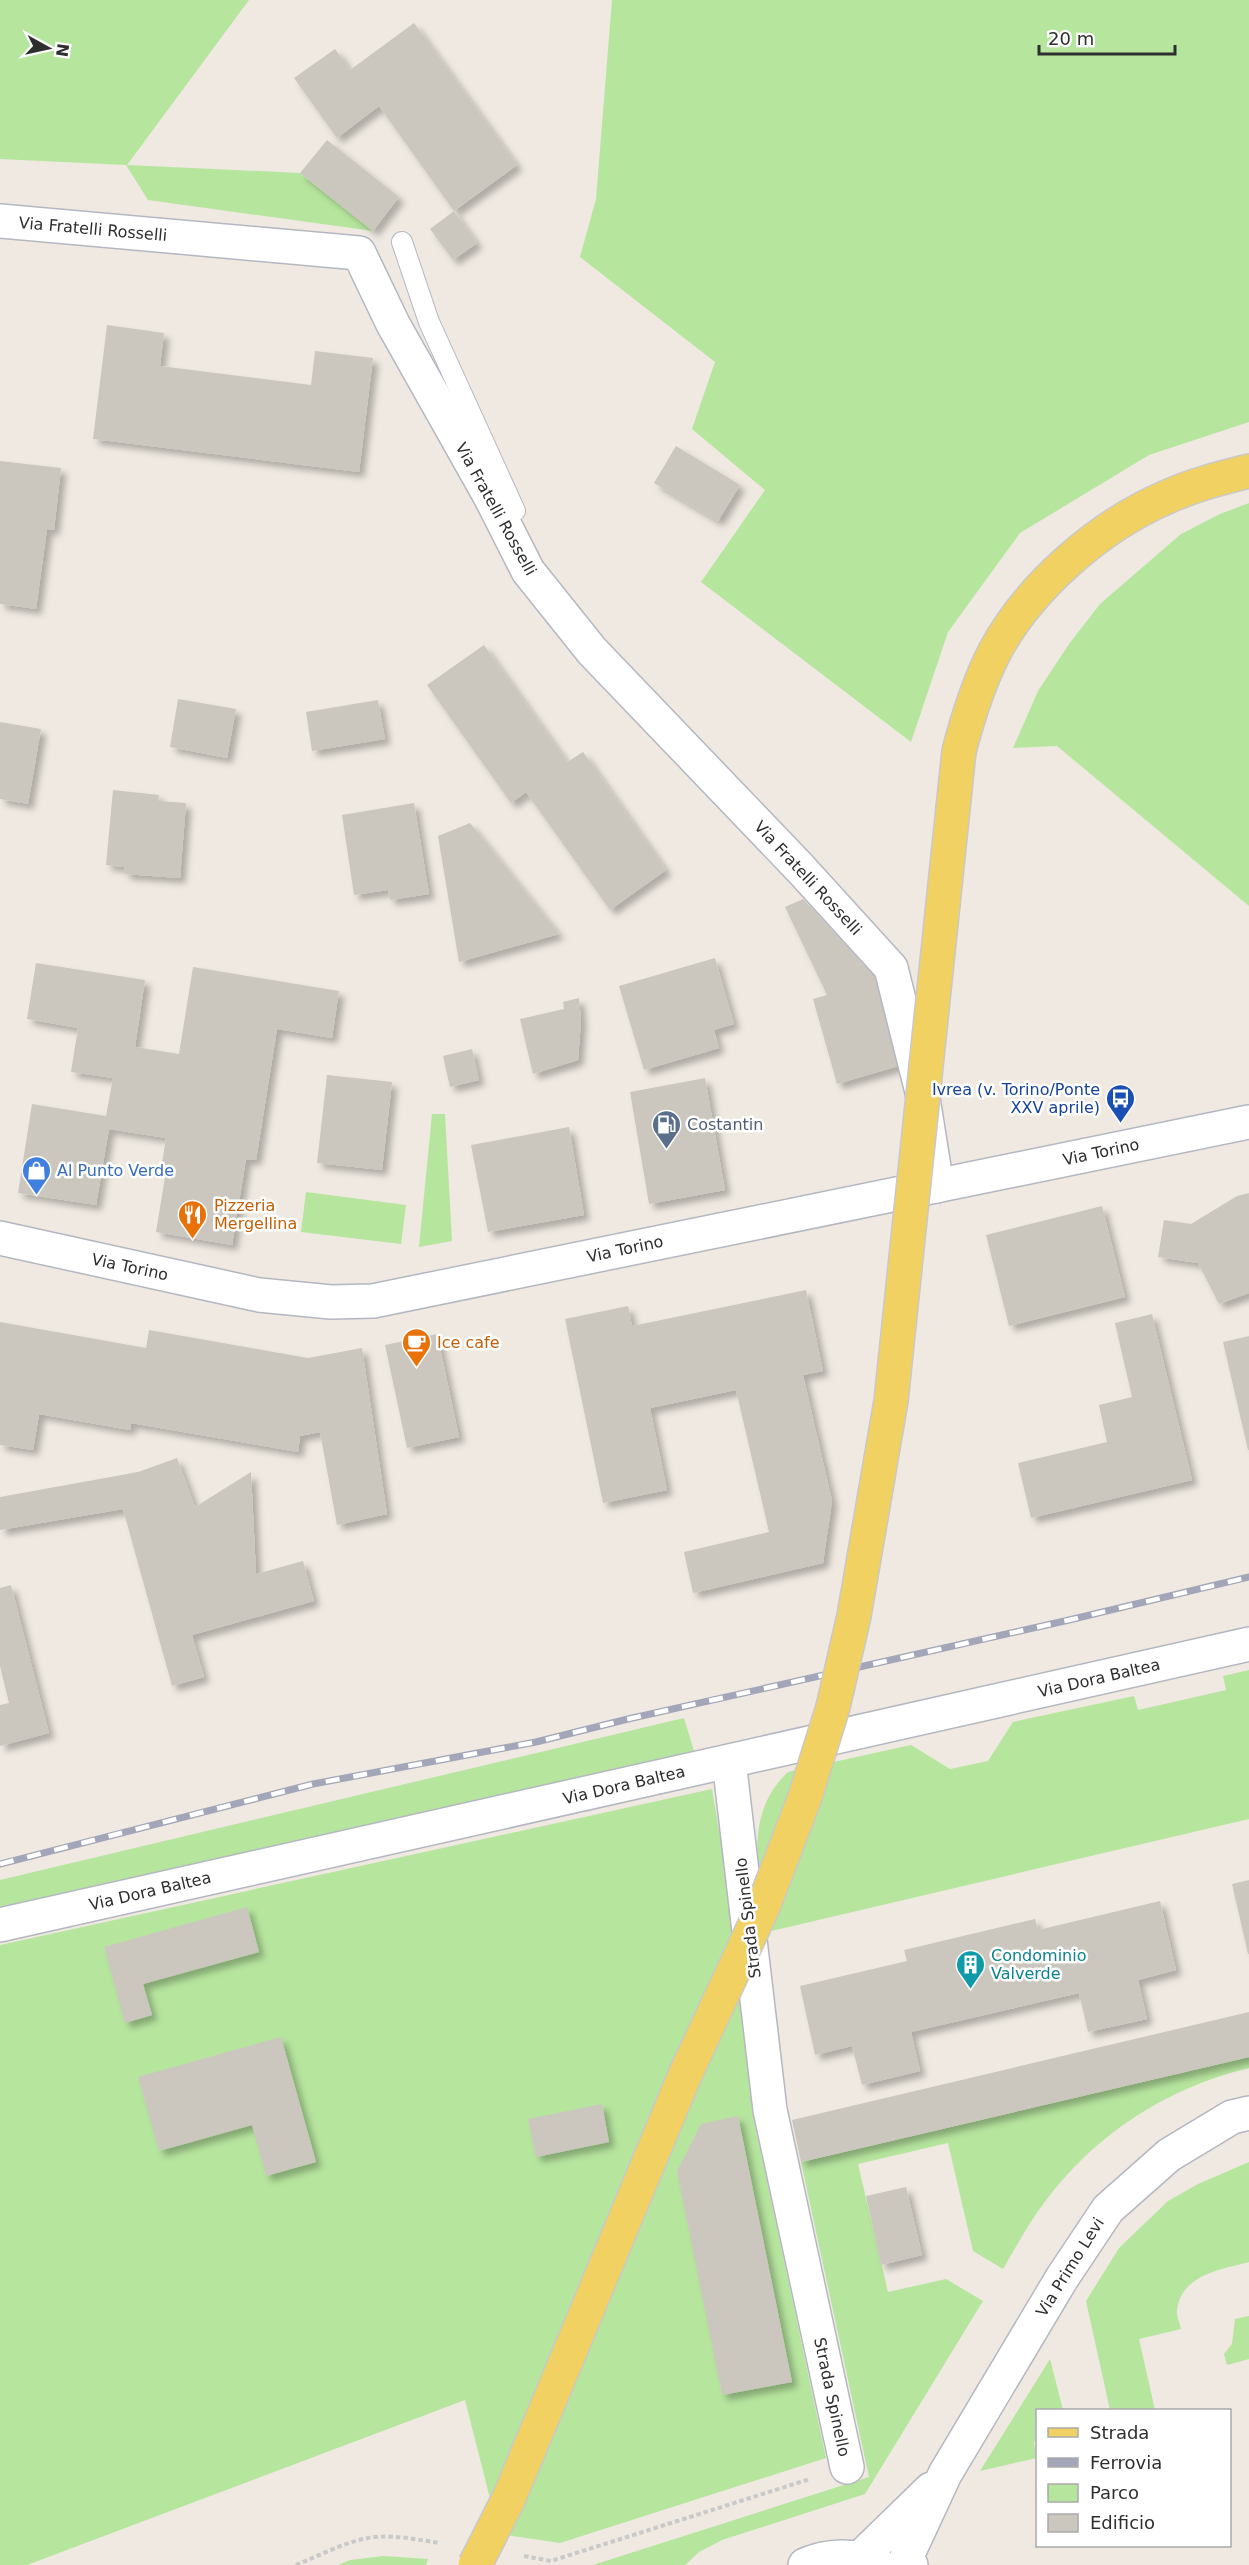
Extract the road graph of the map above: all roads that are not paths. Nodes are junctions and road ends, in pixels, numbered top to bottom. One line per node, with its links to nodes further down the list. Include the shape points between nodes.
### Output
1 (0, 221): 4 (street, Via Fratelli Rosselli, via 359,253 393,324 528,571)
2 (402, 242): 4 (lane, via 429,322 520,524)
3 (1249, 471): 14 (main road, bridge, via 1166,497 1074,556 1032,597 995,652 971,704 959,751 891,1401 854,1616 833,1707 805,1797 763,1907 685,2075)
4 (591, 651): 6 (street, Via Fratelli Rosselli, via 891,968 922,1092)
5 (1249, 1122): 6 (street, Via Torino)
6 (937, 1186): 7 (street, Via Torino, via 373,1301 331,1302 259,1295)
7 (0, 1238)
8 (1249, 1644): 9 (street, Via Dora Baltea)
9 (729, 1761): 10 (street, Via Dora Baltea); 12 (street, Strada Spinello, via 770,2110)
10 (0, 1925)
11 (1249, 2113): 13 (street, Via Primo Levi, via 1232,2117 1169,2155 1108,2209 1062,2278)
12 (847, 2468)
13 (945, 2474): 17 (street, Via Primo Levi); 19 (street, Via Primo Levi, via 907,2556)
14 (510, 2498): 15 (main road, bridge); 16 (main road, bridge)
15 (462, 2555)
16 (503, 2560)
17 (869, 2562): 18 (street, via 827,2558)
18 (805, 2565)
19 (911, 2565)

